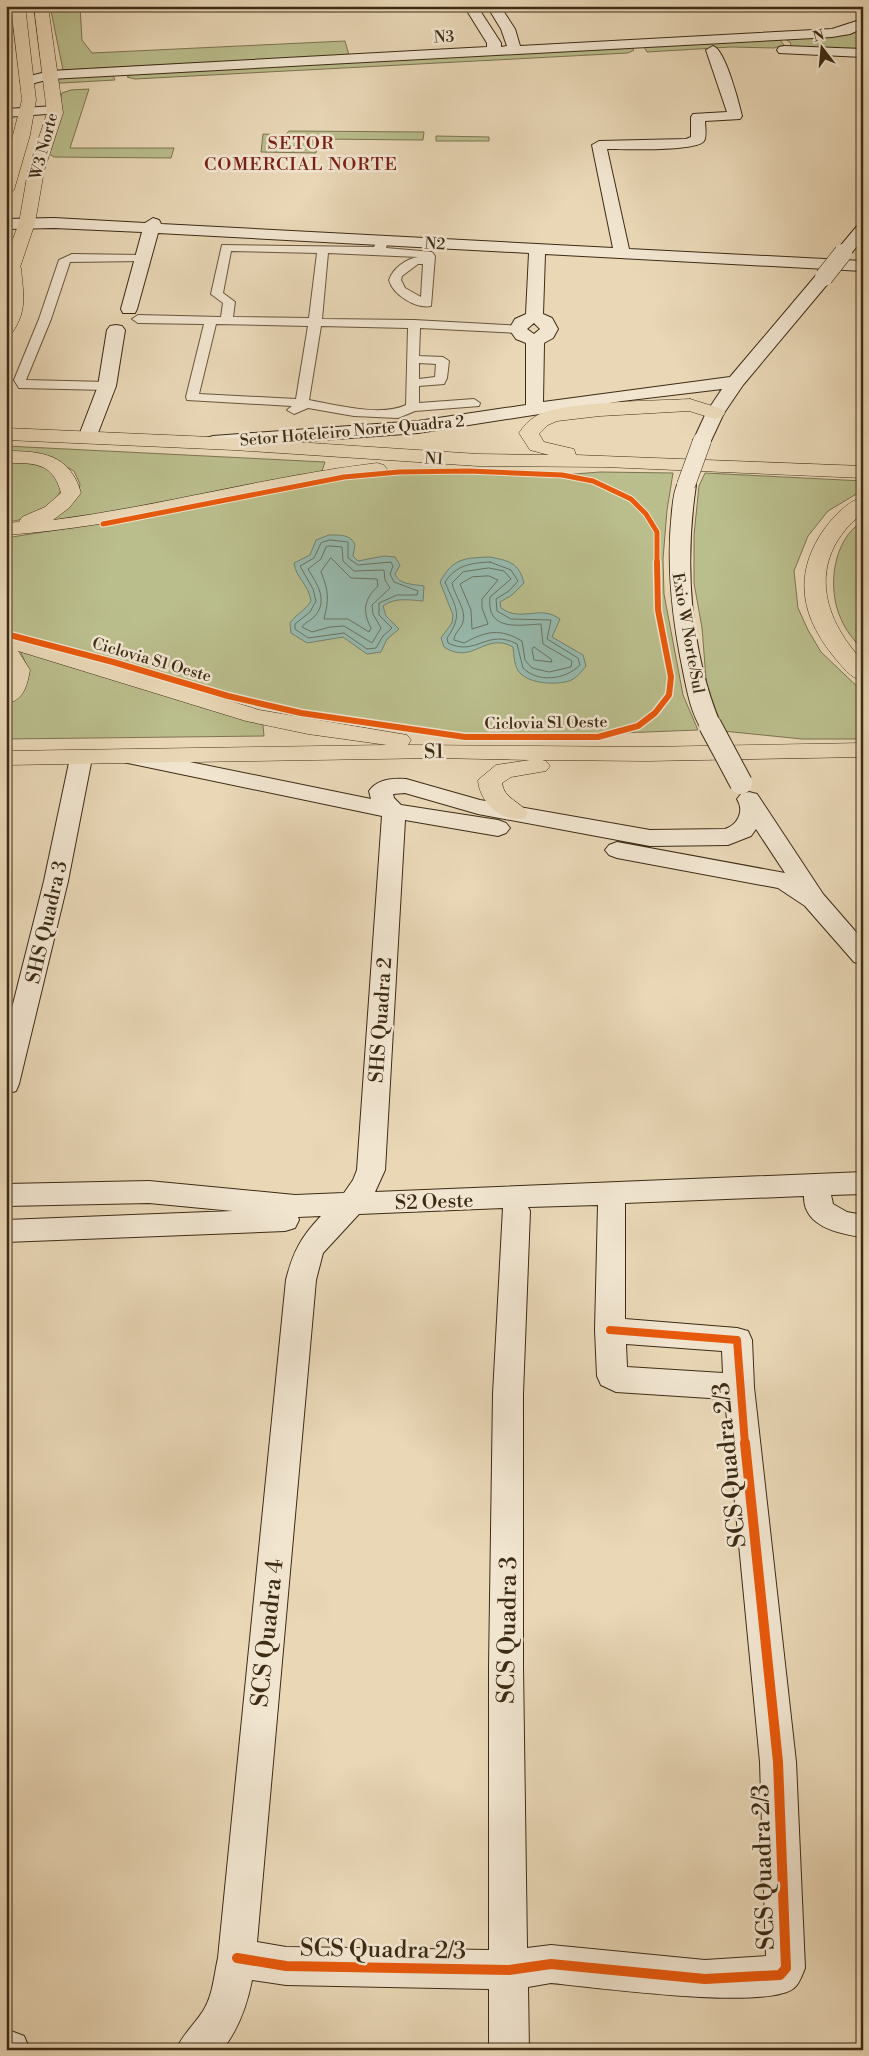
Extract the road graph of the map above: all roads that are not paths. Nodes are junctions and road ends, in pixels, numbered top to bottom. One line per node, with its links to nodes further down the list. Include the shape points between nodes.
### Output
1 (18, 6): 5 (main road, W3 Norte)
2 (41, 6): 8 (main road, W3 Norte)
3 (470, 6): 11 (main road)
4 (493, 6): 10 (main road, via 508,29)
5 (21, 23): 8 (main road, via 31,38); 9 (main road, W3 Norte)
6 (863, 23): 7 (main road, N3, via 832,33)
7 (765, 36): 12 (main road, N3); 14 (main road, via 788,43)
8 (46, 41): 9 (main road); 18 (main road, W3 Norte)
9 (22, 45): 17 (main road, W3 Norte)
10 (513, 46): 11 (main road, N3); 12 (main road, N3)
11 (494, 47): 16 (main road, N3)
12 (639, 49): 13 (main road, N3); 16 (main road, N3)
13 (712, 50): 14 (main road, N3); 34 (main road, via 735,115 698,117 698,139 693,142 599,145)
14 (780, 50): 15 (main road, N3)
15 (863, 53)
16 (123, 77): 18 (main road, N3)
17 (27, 81): 18 (main road, N3); 20 (main road, W3 Norte)
18 (51, 81): 21 (main road, W3 Norte)
19 (6, 101): 20 (main road)
20 (28, 106): 21 (main road); 22 (main road); 23 (main road, W3 Norte)
21 (55, 110): 24 (main road, W3 Norte)
22 (6, 113)
23 (12, 167): 24 (main road, via 23,170); 25 (main road, W3 Norte)
24 (37, 167): 27 (main road, W3 Norte)
25 (6, 190)
26 (6, 219): 27 (main road, N2)
27 (28, 220): 28 (main road, N2); 29 (main road, N2); 43 (main road, W3 Norte)
28 (6, 224)
29 (152, 226): 31 (main road, N2); 33 (main road, N2); 39 (main road)
30 (863, 229): 54 (main road, Exio W Norte/Sul, bridge)
31 (381, 242): 32 (main road, N2); 33 (main road, N2, via 370,238); 36 (main road, N2, via 392,239); 40 (street, via 425,253)
32 (495, 242): 35 (main road, N2); 36 (main road)
33 (320, 243): 47 (street, via 226,246 216,294 229,302); 48 (street)
34 (621, 248): 35 (main road, via 611,251); 37 (main road); 38 (main road)
35 (581, 249): 36 (main road, N2); 37 (main road, N2)
36 (537, 250): 45 (main road)
37 (656, 255): 38 (main road, N2, via 723,259)
38 (754, 257): 41 (main road); 42 (main road)
39 (142, 258): 44 (main road); 56 (street, via 72,257 65,260 20,380 24,385)
40 (428, 260)
41 (863, 262)
42 (863, 266)
43 (9, 275): 50 (main road, via 16,306)
44 (134, 314): 46 (street); 56 (main road, via 128,329 116,330)
45 (534, 317): 51 (main road, via 521,323); 52 (main road, via 546,322 549,329)
46 (212, 321): 47 (street); 58 (street, via 192,397 222,397 220,404 224,407 297,410)
47 (226, 321): 48 (street)
48 (315, 323): 49 (street); 58 (street)
49 (414, 324): 51 (street); 53 (street)
50 (6, 329)
51 (518, 329): 52 (main road, via 522,335)
52 (535, 341): 62 (main road, via 534,402)
53 (413, 359): 55 (street); 55 (street, via 443,361 439,381)
54 (736, 382): 57 (main road); 63 (main road, Exio W Norte/Sul)
55 (412, 383): 59 (street)
56 (106, 386): 66 (main road)
57 (686, 398): 62 (main road, via 626,407); 63 (main road)
58 (302, 403): 60 (street)
59 (412, 407): 60 (street, via 398,414); 61 (street)
60 (354, 412): 64 (street)
61 (472, 412): 62 (main road, Setor Hoteleiro Norte Quadra 2); 64 (main road, Setor Hoteleiro Norte Quadra 2)
62 (545, 412): 70 (main road, via 529,433 538,446)
63 (715, 413): 84 (main road, Exio W Norte/Sul, bridge, via 686,485 677,566 679,591 696,690 710,725)
64 (359, 431): 67 (main road, Setor Hoteleiro Norte Quadra 2)
65 (6, 434): 66 (main road, N1)
66 (87, 438): 67 (main road, N1)
67 (197, 443): 69 (main road, N1)
68 (6, 457): 73 (main road, via 36,459 61,468 68,478 71,493 54,512)
69 (478, 460): 70 (main road, N1); 73 (main road, via 341,472 100,520)
70 (605, 460): 71 (main road, N1)
71 (863, 472)
72 (863, 503): 76 (main road, via 825,541 814,584 824,624)
73 (6, 529)
74 (6, 642): 78 (main road, via 33,647 254,716 387,737)
75 (6, 649): 77 (main road, via 19,670 15,688)
76 (863, 674)
77 (6, 697)
78 (437, 750): 80 (main road, S1); 81 (main road, S1)
79 (863, 750): 80 (main road, S1)
80 (647, 754): 86 (main road, via 625,764 524,766 504,770 490,780 490,788 504,806)
81 (131, 756): 83 (main road, S1); 85 (main road)
82 (6, 758): 83 (main road, S1)
83 (81, 758): 91 (main road, SHS Quadra 3, via 35,977)
84 (746, 793): 87 (main road, via 751,819 743,831); 89 (main road, Exio W Norte/Sul)
85 (394, 811): 86 (main road, via 383,801 381,790 394,785 478,807); 88 (main road); 97 (main road, SHS Quadra 2, via 371,1170 363,1191)
86 (516, 813): 87 (main road, via 650,838)
87 (728, 837): 88 (main road, via 739,842 745,852)
88 (732, 872): 89 (main road, via 784,881)
89 (814, 900): 90 (main road, Exio W Norte/Sul)
90 (863, 956)
91 (6, 1084)
92 (863, 1183): 97 (main road, S2 Oeste)
93 (6, 1195): 97 (main road, S2 Oeste, via 112,1190)
94 (863, 1195): 95 (main road, S2 Oeste)
95 (818, 1197): 96 (main road, S2 Oeste); 100 (main road, via 819,1209 828,1217)
96 (612, 1206): 98 (main road, S2 Oeste); 103 (main road, SCS Quadra 2/3)
97 (344, 1211): 98 (main road, S2 Oeste); 99 (main road, S2 Oeste); 102 (main road, SCS Quadra 4, via 327,1227)
98 (516, 1211): 106 (main road, SCS Quadra 3, via 508,1394)
99 (260, 1221): 101 (main road, S2 Oeste); 102 (main road, via 284,1232)
100 (855, 1225)
101 (6, 1231)
102 (306, 1257): 105 (main road, SCS Quadra 4, via 301,1280 264,1654)
103 (610, 1330): 104 (main road, SCS Quadra 2/3, via 612,1376 616,1379); 104 (main road, SCS Quadra 2/3, via 738,1340)
104 (739, 1387): 106 (main road, SCS Quadra 2/3, via 778,1762 786,1968 780,1975 704,1979 551,1964)
105 (237, 1958): 106 (main road, SCS Quadra 2/3, via 286,1966); 107 (main road, SCS Quadra 4, via 228,2002 217,2025)
106 (508, 1970): 108 (main road, SCS Quadra 3)
107 (196, 2050)
108 (508, 2050)

